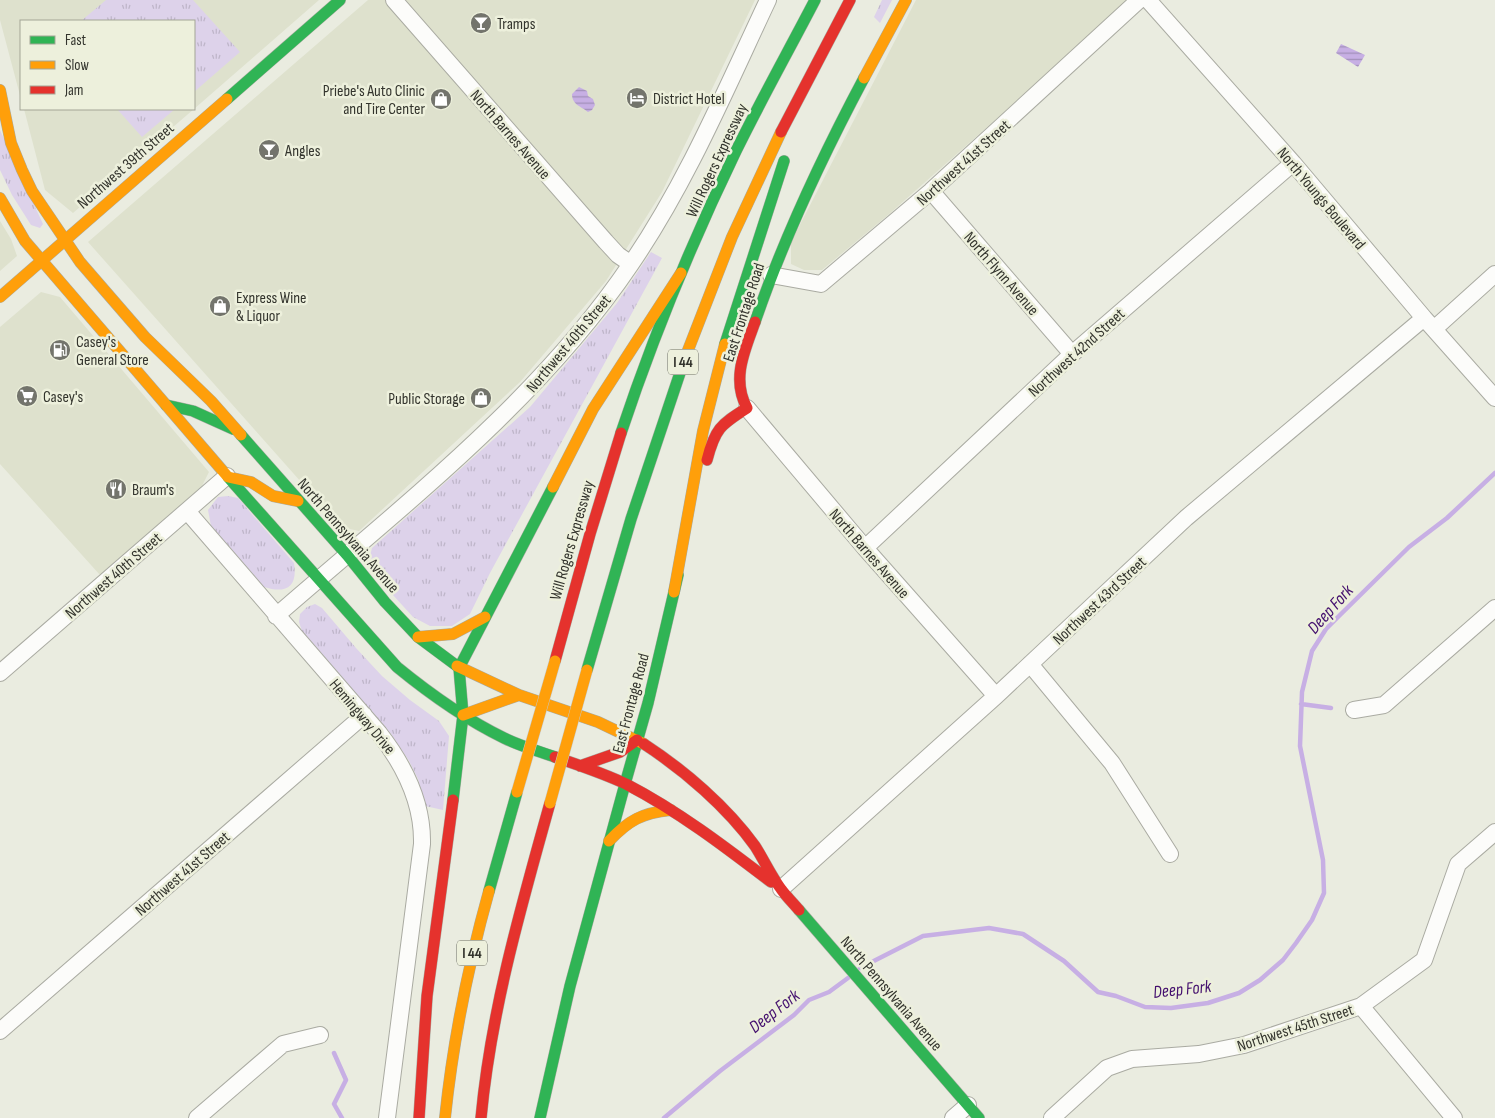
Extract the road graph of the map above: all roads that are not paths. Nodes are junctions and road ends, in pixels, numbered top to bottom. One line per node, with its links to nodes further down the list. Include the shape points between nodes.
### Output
1 (340, 0): 14 (main road, Northwest 39th Street)
2 (394, 0): 16 (street, North Barnes Avenue, via 618,255)
3 (768, 0): 16 (street, Northwest 40th Street, via 678,184)
4 (815, 0): 17 (main road, Will Rogers Expressway / I 44, via 736,152)
5 (850, 0): 9 (main road, I 44)
6 (906, 0): 19 (main road, East Frontage Road, via 829,144)
7 (1139, 0): 12 (street, Northwest 41st Street)
8 (1148, 0): 11 (street, North Youngs Boulevard)
9 (815, 66): 33 (main road, via 732,319 703,430); 66 (main road, I 44, bridge, via 764,166 718,270 674,385 624,538 507,960 493,1028)
10 (0, 90): 14 (main road, North Pennsylvania Avenue, via 11,143 22,170)
11 (1293, 163): 21 (street, North Youngs Boulevard); 22 (street, Northwest 42nd Street)
12 (931, 191): 19 (street, Northwest 41st Street, via 821,284); 22 (street, North Flynn Avenue)
13 (0, 198): 15 (main road, North Pennsylvania Avenue)
14 (65, 240): 15 (main road, Northwest 39th Street); 26 (main road, North Pennsylvania Avenue, via 80,262 145,336)
15 (42, 261): 20 (main road, Northwest 39th Street); 24 (main road, North Pennsylvania Avenue)
16 (631, 264): 31 (street, Northwest 40th Street, via 591,318 499,421)
17 (681, 274): 36 (main road, via 592,409); 65 (main road, Will Rogers Expressway / I 44, bridge, via 613,454 582,559 478,932 453,1046)
18 (1495, 274): 21 (street, Northwest 43rd Street)
19 (770, 275): 25 (main road, East Frontage Road, via 739,374 739,394)
20 (0, 297)
21 (1429, 323): 23 (street, North Youngs Boulevard); 38 (street, Northwest 43rd Street, via 1186,518)
22 (1072, 354): 30 (street, Northwest 42nd Street)
23 (1495, 398)
24 (166, 405): 26 (main road, via 193,411); 27 (main road, North Pennsylvania Avenue)
25 (747, 408): 30 (street, North Barnes Avenue); 33 (main road, East Frontage Road, via 721,425 714,434)
26 (237, 430): 28 (main road, North Pennsylvania Avenue)
27 (227, 476): 28 (main road, via 251,482 273,496); 29 (street, Northwest 40th Street); 32 (main road, North Pennsylvania Avenue)
28 (298, 501): 31 (main road, North Pennsylvania Avenue)
29 (186, 511): 35 (street, Hemingway Drive); 40 (street, Northwest 40th Street)
30 (865, 548): 42 (street, North Barnes Avenue)
31 (346, 555): 32 (street, Northwest 40th Street); 37 (main road, North Pennsylvania Avenue)
32 (319, 579): 35 (street, Northwest 40th Street); 46 (main road, North Pennsylvania Avenue, via 397,667)
33 (674, 592): 43 (main road, East Frontage Road)
34 (1495, 608): 44 (street, via 1384,705)
35 (276, 616): 45 (street, Hemingway Drive)
36 (485, 617): 37 (main road, via 453,634); 39 (main road)
37 (418, 637): 39 (main road, North Pennsylvania Avenue)
38 (1030, 664): 42 (street, Northwest 43rd Street); 56 (street, via 1112,763)
39 (459, 668): 41 (main road, North Pennsylvania Avenue); 46 (main road)
40 (0, 673)
41 (519, 695): 46 (main road); 48 (main road, North Pennsylvania Avenue, via 598,722)
42 (996, 696): 57 (street, Northwest 43rd Street)
43 (648, 703): 47 (main road); 48 (main road, East Frontage Road)
44 (1354, 710)
45 (364, 715): 59 (street, Northwest 41st Street); 63 (street, Hemingway Drive, via 398,759 416,800 422,827)
46 (463, 715): 51 (main road, North Pennsylvania Avenue, via 505,739); 64 (main road, via 428,996)
47 (653, 720)
48 (637, 740): 50 (main road, North Pennsylvania Avenue); 51 (main road, via 620,752); 52 (main road, East Frontage Road)
49 (661, 741): 50 (main road)
50 (667, 759): 57 (main road, North Pennsylvania Avenue, via 724,810 754,845)
51 (580, 766): 52 (main road, North Pennsylvania Avenue)
52 (625, 784): 53 (main road, North Pennsylvania Avenue); 55 (main road, East Frontage Road)
53 (671, 810): 55 (main road, via 645,813); 57 (main road, North Pennsylvania Avenue)
54 (1495, 832): 58 (street, Northwest 45th Street, via 1458,864 1424,960)
55 (609, 841): 67 (main road, East Frontage Road, via 570,986)
56 (1170, 854)
57 (781, 888): 61 (main road, North Pennsylvania Avenue)
58 (1361, 1006): 70 (street, Northwest 45th Street, via 1244,1044 1199,1054 1132,1059 1107,1068); 71 (street)
59 (0, 1031)
60 (320, 1035): 62 (street, via 282,1044)
61 (968, 1105): 68 (street); 69 (main road, North Pennsylvania Avenue)
62 (197, 1118)
63 (387, 1118)
64 (419, 1118)
65 (445, 1118)
66 (481, 1118)
67 (540, 1118)
68 (953, 1118)
69 (979, 1118)
70 (1052, 1118)
71 (1454, 1118)

